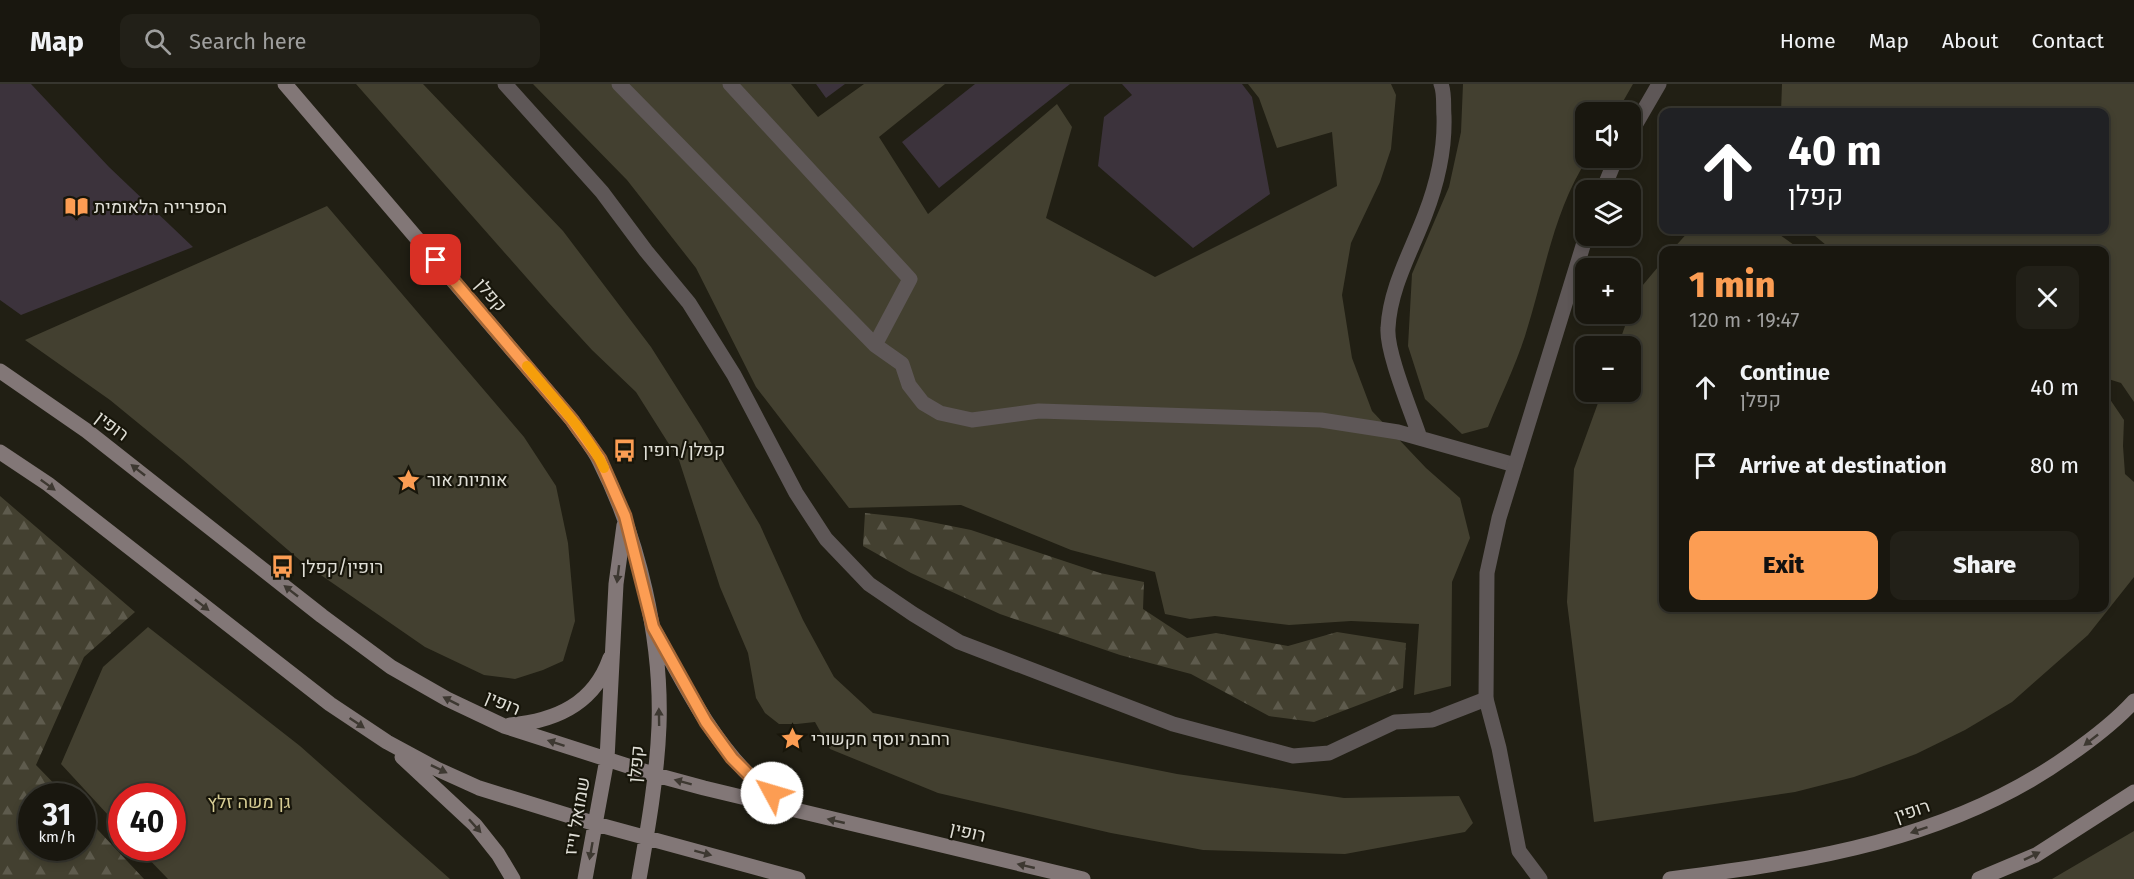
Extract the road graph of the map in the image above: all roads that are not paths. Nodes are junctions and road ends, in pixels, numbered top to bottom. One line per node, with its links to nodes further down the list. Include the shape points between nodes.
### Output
1 (285, 84): 14 (street, קפלן, via 572,420 600,459)
2 (505, 84): 17 (street, via 602,192 689,303 826,539 869,584 913,614 959,642 1173,724 1293,756 1329,753 1395,722 1432,720)
3 (619, 84): 9 (street)
4 (730, 84): 9 (street, via 910,279)
5 (1441, 84): 11 (street, via 1444,140 1437,177 1397,283 1387,331)
6 (1659, 84): 7 (street)
7 (1641, 115)
8 (1583, 246): 13 (street)
9 (875, 345): 11 (street, via 902,364 909,386 923,403 940,413 972,420 1039,411 1321,420)
10 (0, 371): 19 (street, רופין, one-way to 10, via 391,667 87,431)
11 (1420, 438): 13 (street)
12 (0, 452): 20 (street, one-way to 20, via 48,484 330,704)
13 (1515, 465): 17 (street, via 1487,573)
14 (625, 516): 15 (street, קפלן); 16 (street, קפלן, one-way to 16, via 616,584)
15 (653, 627): 22 (street, קפלן, one-way to 15, via 659,724); 24 (street, via 706,722 728,752 758,784)
16 (614, 647): 19 (street, via 604,673 575,705 551,719); 21 (street, קפלן)
17 (1486, 699): 32 (street, via 1519,851)
18 (2134, 700): 33 (street, רופין, one-way to 33, via 2092,739 2046,771 2006,795 1952,818 1892,839 1827,855)
19 (504, 726): 21 (street, רופין, one-way to 19)
20 (387, 742): 25 (street, one-way to 25, via 479,788); 27 (street, one-way to 27, via 474,825)
21 (607, 759): 22 (street, רופין); 25 (street, שמואל וייז)
22 (656, 775): 24 (street, רופין, one-way to 22); 26 (street, קפלן)
23 (2134, 792): 34 (street, one-way to 23, via 2036,855)
24 (801, 813): 31 (street, רופין, one-way to 24)
25 (596, 824): 26 (street); 28 (street, שמואל וייז, one-way to 28)
26 (646, 838): 29 (street); 30 (street, one-way to 30)
27 (513, 879)
28 (585, 879)
29 (639, 879)
30 (798, 879)
31 (1083, 879)
32 (1540, 879)
33 (1670, 879)
34 (1979, 879)

